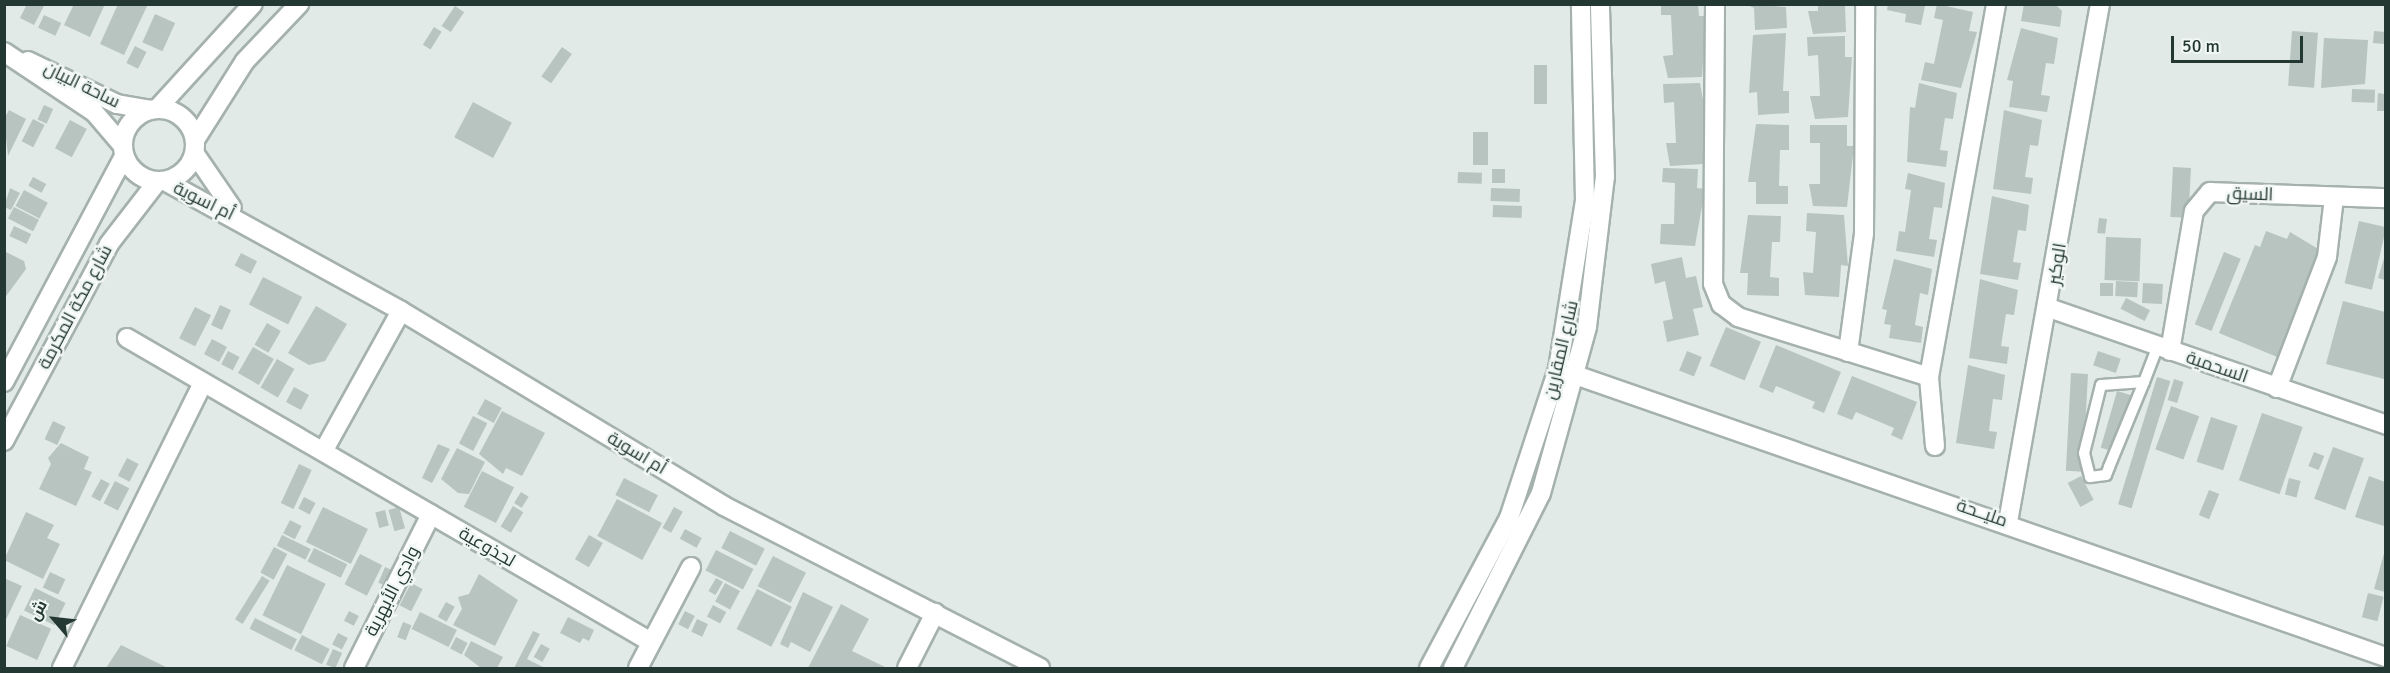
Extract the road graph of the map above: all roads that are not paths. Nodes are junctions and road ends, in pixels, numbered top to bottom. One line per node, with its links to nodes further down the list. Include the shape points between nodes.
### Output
1 (299, 4): 11 (street, via 245,62)
2 (1581, 4): 22 (street, شارع المقارين, via 1585,201)
3 (1600, 4): 23 (street, شارع المقارين, via 1605,177 1596,278)
4 (1715, 4): 21 (street, via 1717,294 1737,317)
5 (1865, 4): 21 (street, via 1864,233)
6 (1996, 4): 24 (street)
7 (2100, 4): 17 (street, الوكير)
8 (251, 6): 10 (street)
9 (9, 54): 10 (street, ساحة البيان, via 40,64 117,104); 12 (street, ساحة البيان, via 94,112)
10 (154, 109): 11 (street, via 182,117); 12 (street, via 130,123)
11 (195, 147): 13 (street, via 178,177); 16 (street, أم اسوية, via 218,194)
12 (123, 151): 13 (street, via 136,174); 25 (street, شارع مكة المكرمة)
13 (161, 182): 16 (street, أم اسوية); 30 (street, شارع مكة المكرمة, via 108,244)
14 (2334, 197): 15 (street, السيق); 20 (street, السيق, via 2210,192 2200,200); 28 (street, via 2327,257)
15 (2385, 198)
16 (244, 220): 18 (street, أم اسوية)
17 (2049, 308): 20 (street, السحمية); 34 (street, الوكير)
18 (401, 311): 32 (street); 36 (street, أم اسوية, via 724,506)
19 (127, 338): 27 (street, لجذوعية)
20 (2164, 349): 26 (lane); 28 (street, السحمية)
21 (1848, 352): 24 (street)
22 (1558, 369): 23 (street, مليــحة); 44 (street, شارع المقارين, via 1509,518)
23 (1576, 376): 34 (street, مليــحة); 45 (street, شارع المقارين, via 1525,530)
24 (1929, 377): 31 (street)
25 (4, 382)
26 (2144, 382): 26 (lane, via 2106,475 2090,477 2084,453 2101,385)
27 (203, 383): 32 (street, لجذوعية); 39 (street)
28 (2277, 387): 29 (street, السحمية)
29 (2385, 425)
30 (4, 441)
31 (1935, 446)
32 (324, 450): 33 (street, لجذوعية)
33 (431, 514): 37 (street, لجذوعية); 40 (street, وادي الأبهرية)
34 (2008, 522): 38 (street, مليــحة)
35 (691, 567): 37 (street)
36 (935, 613): 42 (street); 43 (street, أم اسوية)
37 (651, 642): 41 (street)
38 (2385, 657)
39 (62, 669)
40 (354, 669)
41 (638, 669)
42 (907, 669)
43 (1040, 669)
44 (1429, 669)
45 (1453, 669)

